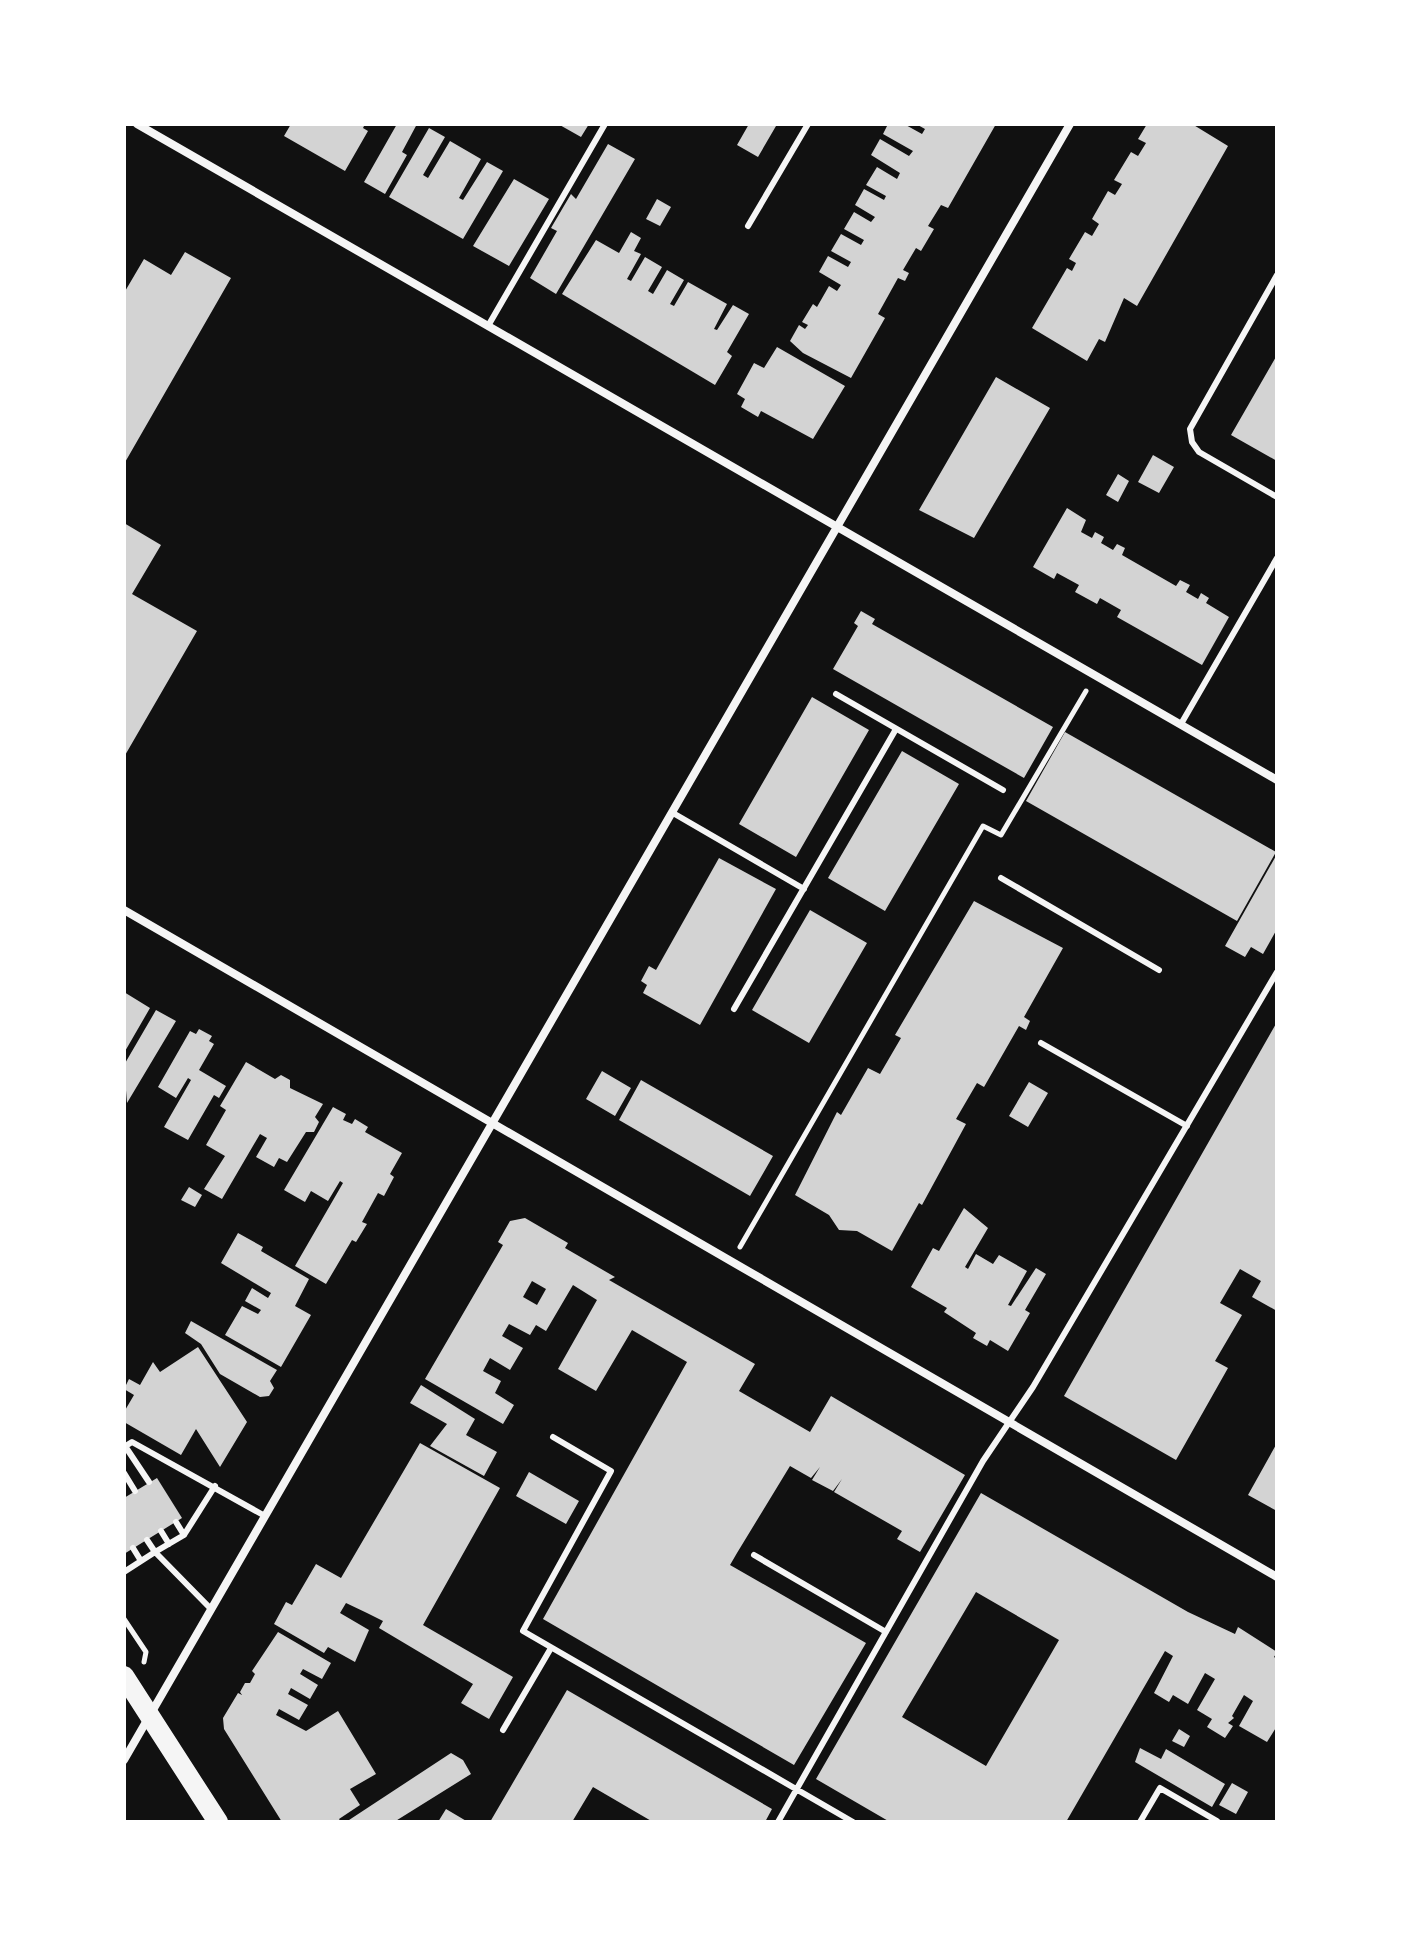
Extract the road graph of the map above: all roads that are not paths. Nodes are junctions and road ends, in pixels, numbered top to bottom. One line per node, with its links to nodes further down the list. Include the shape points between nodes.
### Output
1 (137, 124): 7 (street)
2 (605, 124): 7 (lane)
3 (808, 124): 5 (lane)
4 (1070, 124): 9 (street)
5 (748, 226)
6 (1277, 275): 8 (lane, via 1190,429 1199,452)
7 (488, 326): 9 (street)
8 (1277, 497)
9 (837, 527): 12 (street); 16 (street)
10 (1277, 558): 12 (lane)
11 (836, 694): 13 (lane)
12 (1181, 724): 14 (street)
13 (896, 729): 15 (lane); 18 (lane)
14 (1277, 780)
15 (1003, 790)
16 (673, 813): 18 (lane); 24 (street)
17 (1001, 878): 20 (lane)
18 (804, 889): 22 (lane)
19 (124, 910): 24 (street)
20 (1159, 970)
21 (1277, 972): 25 (lane)
22 (734, 1009)
23 (1041, 1043): 25 (lane)
24 (493, 1124): 26 (street); 33 (street)
25 (1187, 1126): 26 (lane)
26 (1009, 1422): 44 (street); 46 (lane)
27 (553, 1437): 47 (lane, via 611,1471 523,1631)
28 (125, 1446): 30 (lane); 31 (lane, via 132,1442)
29 (124, 1473): 32 (lane)
30 (149, 1482)
31 (215, 1486): 33 (lane); 36 (lane)
32 (135, 1491)
33 (265, 1516): 45 (street)
34 (176, 1522): 36 (lane)
35 (161, 1531): 38 (lane)
36 (184, 1535): 38 (lane)
37 (147, 1540): 40 (lane)
38 (169, 1544): 40 (lane)
39 (133, 1548): 42 (lane)
40 (155, 1552): 42 (lane); 45 (lane)
41 (754, 1555): 46 (lane)
42 (141, 1561): 43 (lane)
43 (124, 1572)
44 (1277, 1577)
45 (211, 1609): 49 (street)
46 (886, 1632): 52 (lane)
47 (551, 1648): 50 (lane); 52 (lane)
48 (124, 1676): 49 (main road)
49 (149, 1717): 51 (street); 54 (main road)
50 (503, 1730)
51 (124, 1760)
52 (797, 1789): 55 (lane); 56 (lane)
53 (1217, 1821): 57 (lane, via 1160,1788)
54 (218, 1822)
55 (778, 1822)
56 (853, 1822)
57 (1140, 1822)

